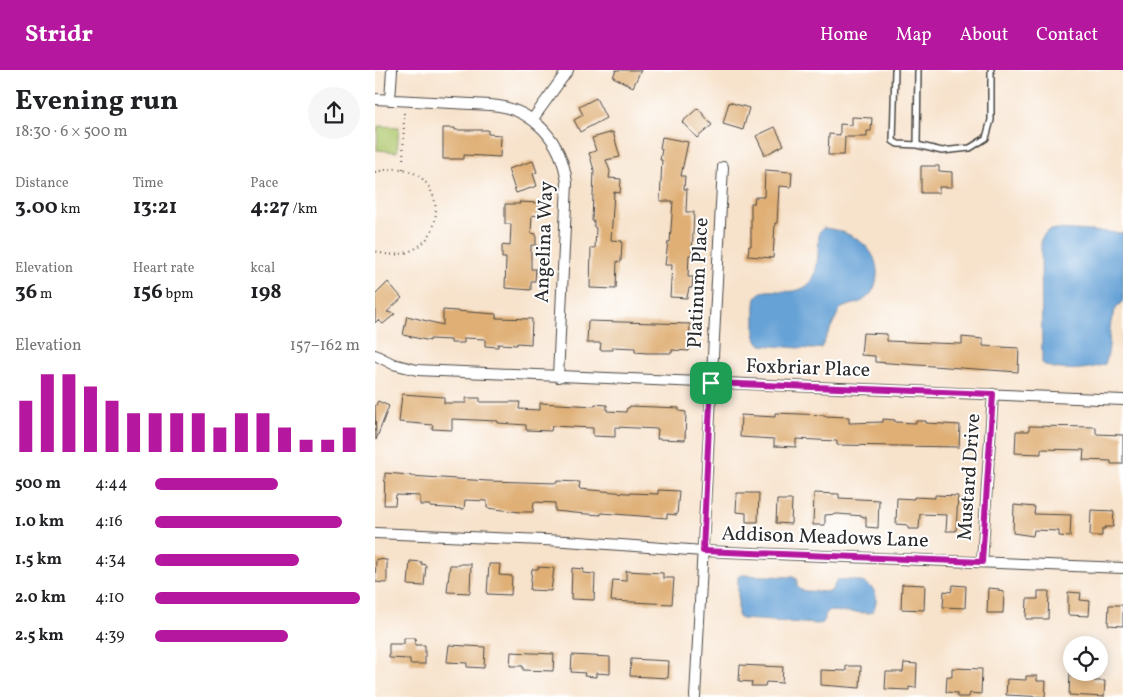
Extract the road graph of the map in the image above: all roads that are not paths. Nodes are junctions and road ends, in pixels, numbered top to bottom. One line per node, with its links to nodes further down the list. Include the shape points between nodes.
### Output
1 (392, 70): 7 (street)
2 (568, 70): 8 (street)
3 (895, 70): 9 (lane, via 893,141)
4 (918, 70): 9 (lane)
5 (991, 70): 9 (lane, via 991,120 986,138 970,148 942,151)
6 (375, 99): 7 (street, Angelina Way)
7 (390, 100): 8 (street, Angelina Way, via 495,105 513,109)
8 (532, 120): 12 (street, Angelina Way, via 554,142 566,178)
9 (917, 145)
10 (723, 167): 13 (street, Platinum Place)
11 (375, 355): 12 (street, Foxbriar Place, via 417,370)
12 (558, 377): 13 (street, Foxbriar Place)
13 (711, 383): 14 (street, Foxbriar Place); 17 (street, Platinum Place)
14 (993, 394): 15 (street, Foxbriar Place); 18 (street, Mustard Drive)
15 (1123, 400)
16 (375, 532): 17 (street, Addison Meadows Lane, via 566,540)
17 (703, 551): 18 (street, Addison Meadows Lane); 20 (street, Platinum Place)
18 (982, 562): 19 (street, Addison Meadows Lane)
19 (1123, 568)
20 (695, 697)

